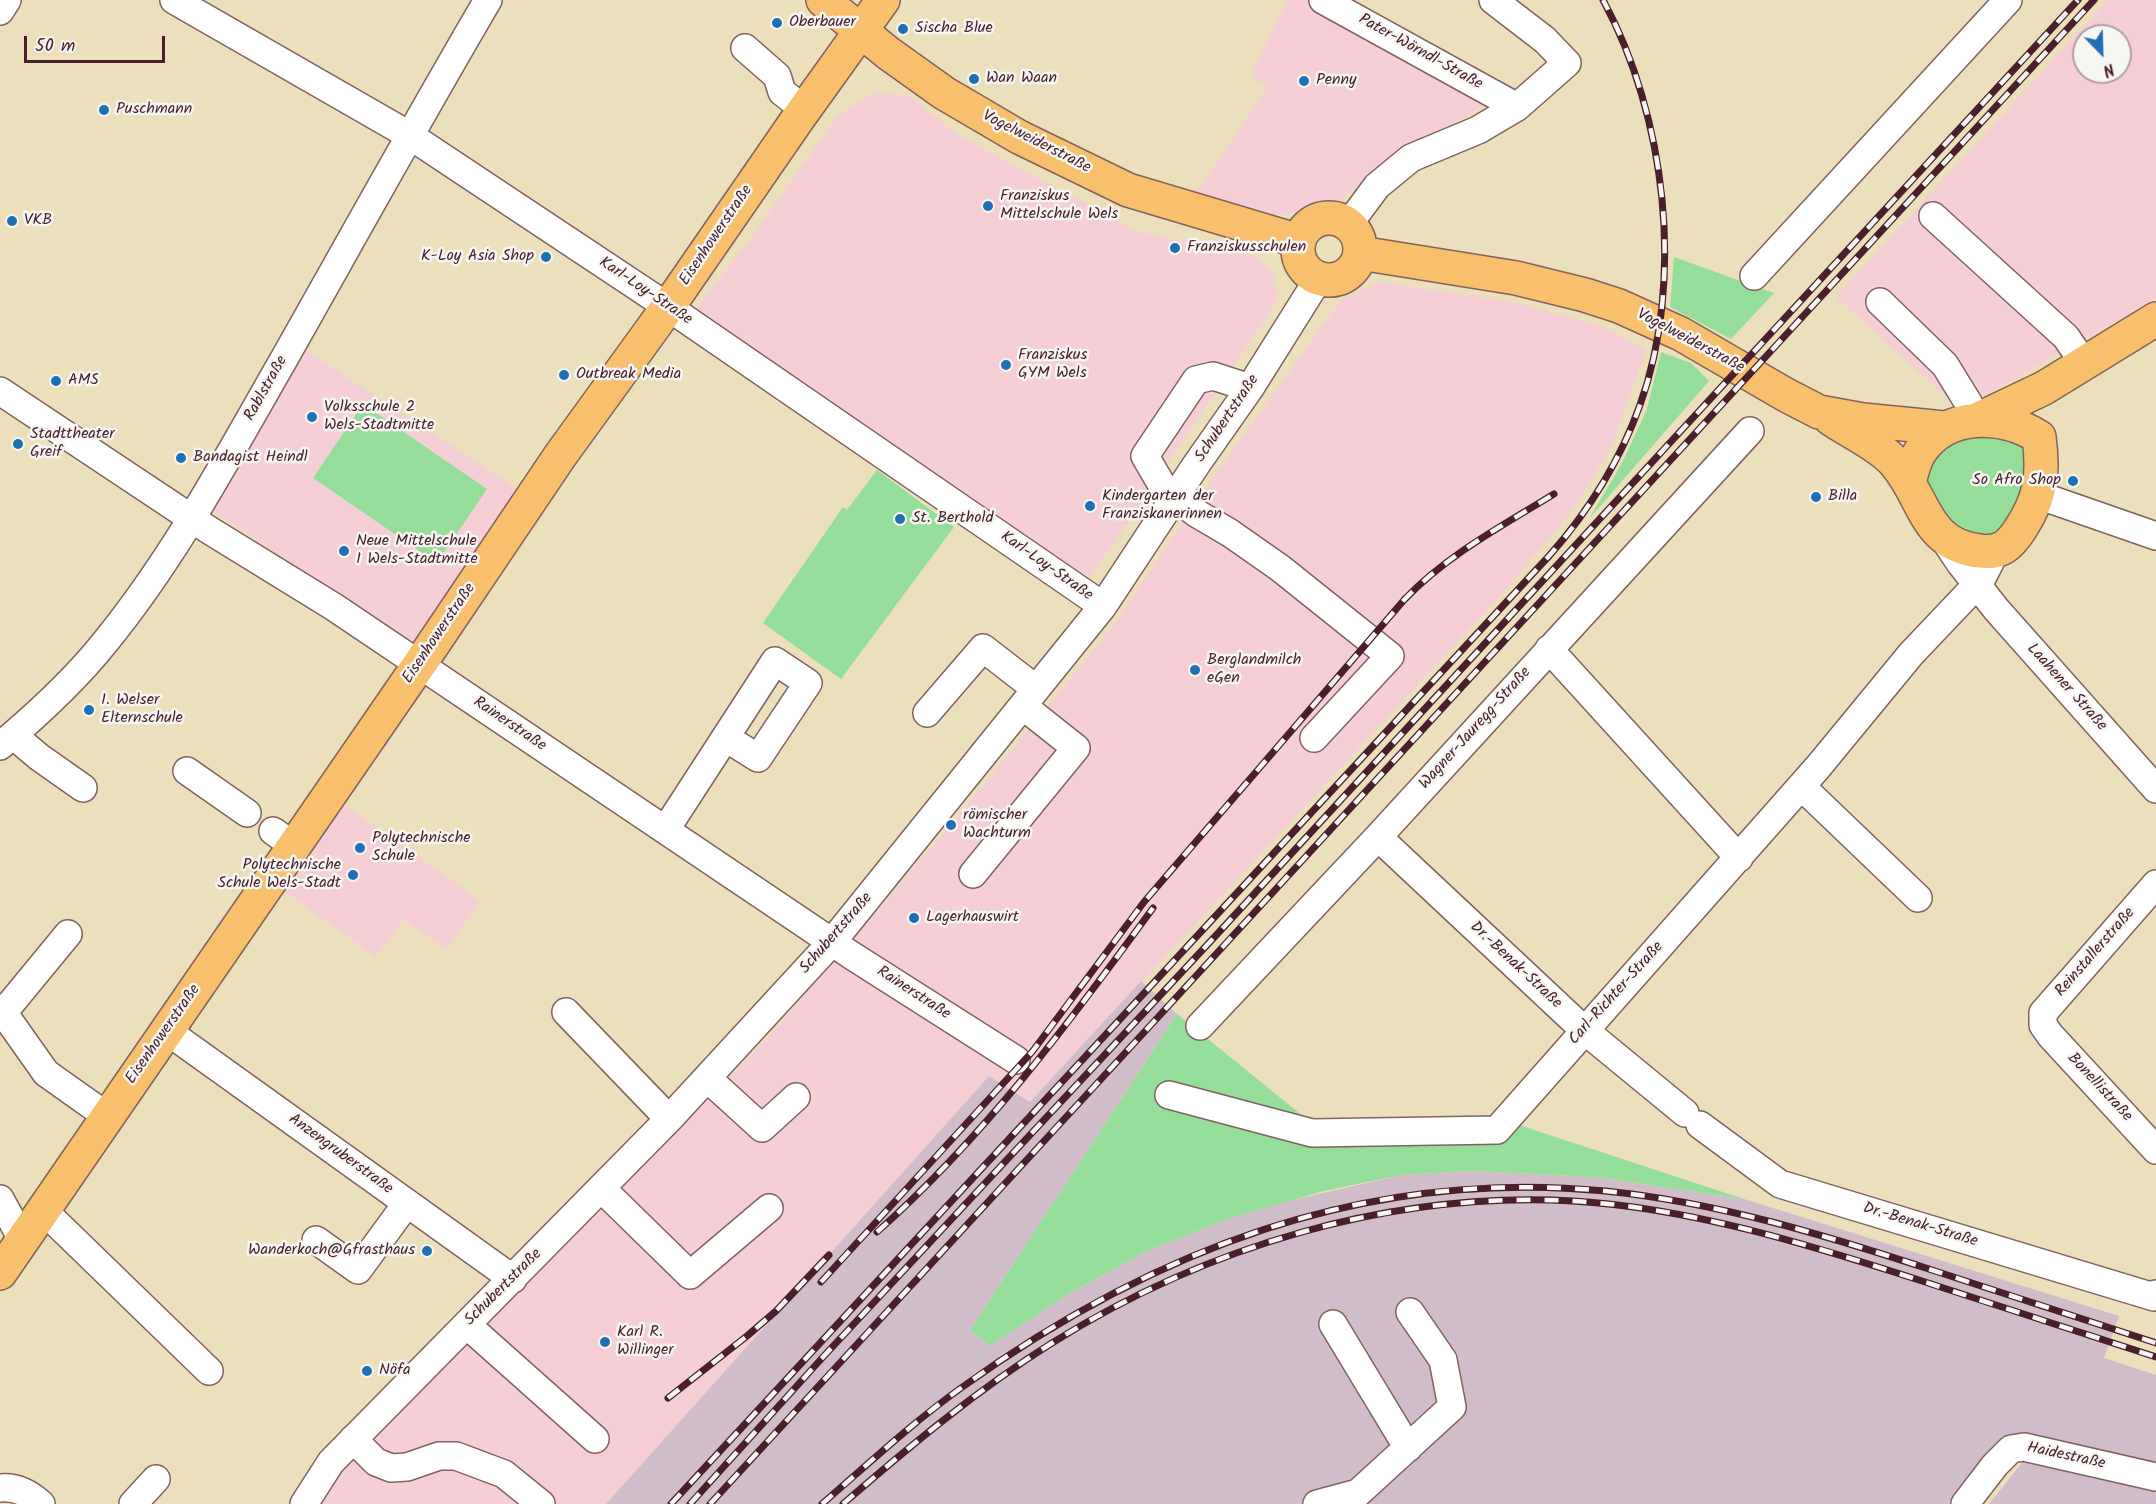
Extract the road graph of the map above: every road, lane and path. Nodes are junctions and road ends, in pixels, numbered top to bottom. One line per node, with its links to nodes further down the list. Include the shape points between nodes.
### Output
1 (7, 0): 9 (street)
2 (174, 0): 14 (street, Karl-Loy-Straße)
3 (488, 0): 14 (street, Rablstraße)
4 (823, 0): 10 (main road, Vogelweiderstraße)
5 (883, 0): 10 (main road, Eisenhowerstraße)
6 (1323, 0): 12 (street, Pater-Wörndl-Straße)
7 (1493, 0): 12 (street, via 1568,63)
8 (2008, 0): 18 (street)
9 (0, 10)
10 (860, 31): 13 (main road, Eisenhowerstraße); 17 (main road, Vogelweiderstraße, via 944,93 1019,136 1128,190)
11 (745, 48): 13 (street, via 777,76 782,92)
12 (1517, 107): 16 (street, via 1478,130 1411,158 1377,186)
13 (804, 109): 21 (main road, Eisenhowerstraße)
14 (410, 135): 21 (street, Karl-Loy-Straße); 35 (street, Rablstraße)
15 (1933, 216): 23 (street, via 2066,337)
16 (1354, 239): 17 (main road, via 1337,219 1316,220); 19 (main road, via 1356,263 1350,271 1337,279); 28 (main road, Vogelweiderstraße, via 1619,306 1681,334)
17 (1299, 241): 19 (main road, via 1298,255 1303,266)
18 (1754, 276)
19 (1319, 278): 24 (street, Schubertstraße)
20 (1880, 302): 27 (street, via 1945,365)
21 (668, 308): 40 (street, Karl-Loy-Straße); 42 (main road, Eisenhowerstraße, via 560,456)
22 (2156, 319): 23 (main road)
23 (2083, 362): 25 (main road)
24 (1250, 388): 34 (street, Schubertstraße); 34 (street, via 1213,376 1196,380 1145,456 1163,487)
25 (2044, 388): 27 (main road); 31 (main road, via 2037,414)
26 (0, 391): 35 (street, Rainerstraße)
27 (1974, 411): 29 (main road); 31 (main road, via 2018,425)
28 (1819, 412): 29 (main road, Vogelweiderstraße); 32 (main road, via 1886,455)
29 (1944, 428): 32 (main road, via 1920,452)
30 (1750, 431): 41 (street, Wagner-Jauregg-Straße)
31 (2039, 437): 33 (main road, via 2043,462)
32 (1909, 482): 37 (main road, via 1922,509)
33 (2038, 495): 36 (street); 38 (main road, via 2014,538)
34 (1175, 497): 40 (street, Schubertstraße); 46 (street, via 1280,568 1390,656)
35 (193, 519): 42 (street, Rainerstraße); 47 (street, Rablstraße, via 106,642)
36 (2156, 537)
37 (1944, 539): 38 (main road, via 1966,548); 39 (street, Laahener Straße)
38 (1995, 552): 39 (street)
39 (1978, 586): 49 (street, Carl-Richter-Straße, via 1911,654); 51 (street, Laahener Straße)
40 (1103, 606): 43 (street, Schubertstraße)
41 (1549, 649): 54 (street, Wagner-Jauregg-Straße); 55 (street)
42 (419, 665): 53 (street, Rainerstraße); 66 (main road, Eisenhowerstraße, via 284,839)
43 (1029, 698): 44 (street, via 982,648); 56 (street, via 1076,748); 60 (street, Schubertstraße)
44 (927, 713)
45 (726, 738): 53 (street)
46 (1314, 738)
47 (7, 740): 50 (street)
48 (187, 771): 52 (street)
49 (1801, 786): 55 (street, Carl-Richter-Straße); 58 (street)
50 (83, 788)
51 (2156, 789)
52 (247, 813)
53 (666, 829): 60 (street, Rainerstraße)
54 (1377, 837): 64 (street, Wagner-Jauregg-Straße); 65 (street, Dr.-Benak-Straße)
55 (1739, 858): 65 (street, Carl-Richter-Straße)
56 (973, 874)
57 (2156, 884): 63 (street, Reinstallerstraße, via 2043,1013)
58 (1918, 898)
59 (68, 934): 61 (street)
60 (832, 942): 67 (street, Rainerstraße); 68 (street, Schubertstraße)
61 (2, 1010): 71 (street, via 46,1073)
62 (566, 1012): 72 (street)
63 (2043, 1024): 73 (street, Bonellistraße)
64 (1200, 1026)
65 (1584, 1030): 69 (street, Carl-Richter-Straße, via 1497,1130 1312,1133); 83 (street, Dr.-Benak-Straße, via 1692,1119 1780,1184)
66 (167, 1031): 71 (main road, Eisenhowerstraße); 76 (street, Anzengruberstraße)
67 (1017, 1060)
68 (706, 1078): 70 (street, via 762,1128); 72 (street, Schubertstraße)
69 (1169, 1095)
70 (796, 1098)
71 (108, 1117): 78 (main road, Eisenhowerstraße)
72 (669, 1119): 74 (street, Schubertstraße)
73 (2156, 1150)
74 (601, 1188): 77 (street, via 690,1275); 82 (street, Schubertstraße)
75 (0, 1199): 80 (street)
76 (407, 1203): 79 (street, via 358,1270); 82 (street, Anzengruberstraße)
77 (769, 1208)
78 (44, 1211): 80 (main road, Eisenhowerstraße); 87 (street)
79 (316, 1240)
80 (23, 1241): 81 (main road, Eisenhowerstraße)
81 (0, 1273)
82 (513, 1278): 85 (street, Schubertstraße)
83 (2155, 1296)
84 (1410, 1312): 90 (street, via 1443,1360 1452,1407)
85 (467, 1324): 88 (street, Schubertstraße); 89 (street)
86 (1333, 1324): 90 (street)
87 (209, 1371)
88 (353, 1439): 96 (street, Schubertstraße, via 331,1462); 97 (street, via 376,1462 391,1468 439,1456 456,1456 504,1474)
89 (595, 1439)
90 (1408, 1448): 98 (street, via 1358,1493)
91 (2156, 1477): 99 (street, Haidestraße, via 2024,1447 2011,1449)
92 (156, 1479): 95 (street)
93 (0, 1488): 94 (street, via 12,1487)
94 (41, 1504)
95 (133, 1504)
96 (304, 1504)
97 (542, 1504)
98 (1317, 1504)
99 (1965, 1504)

